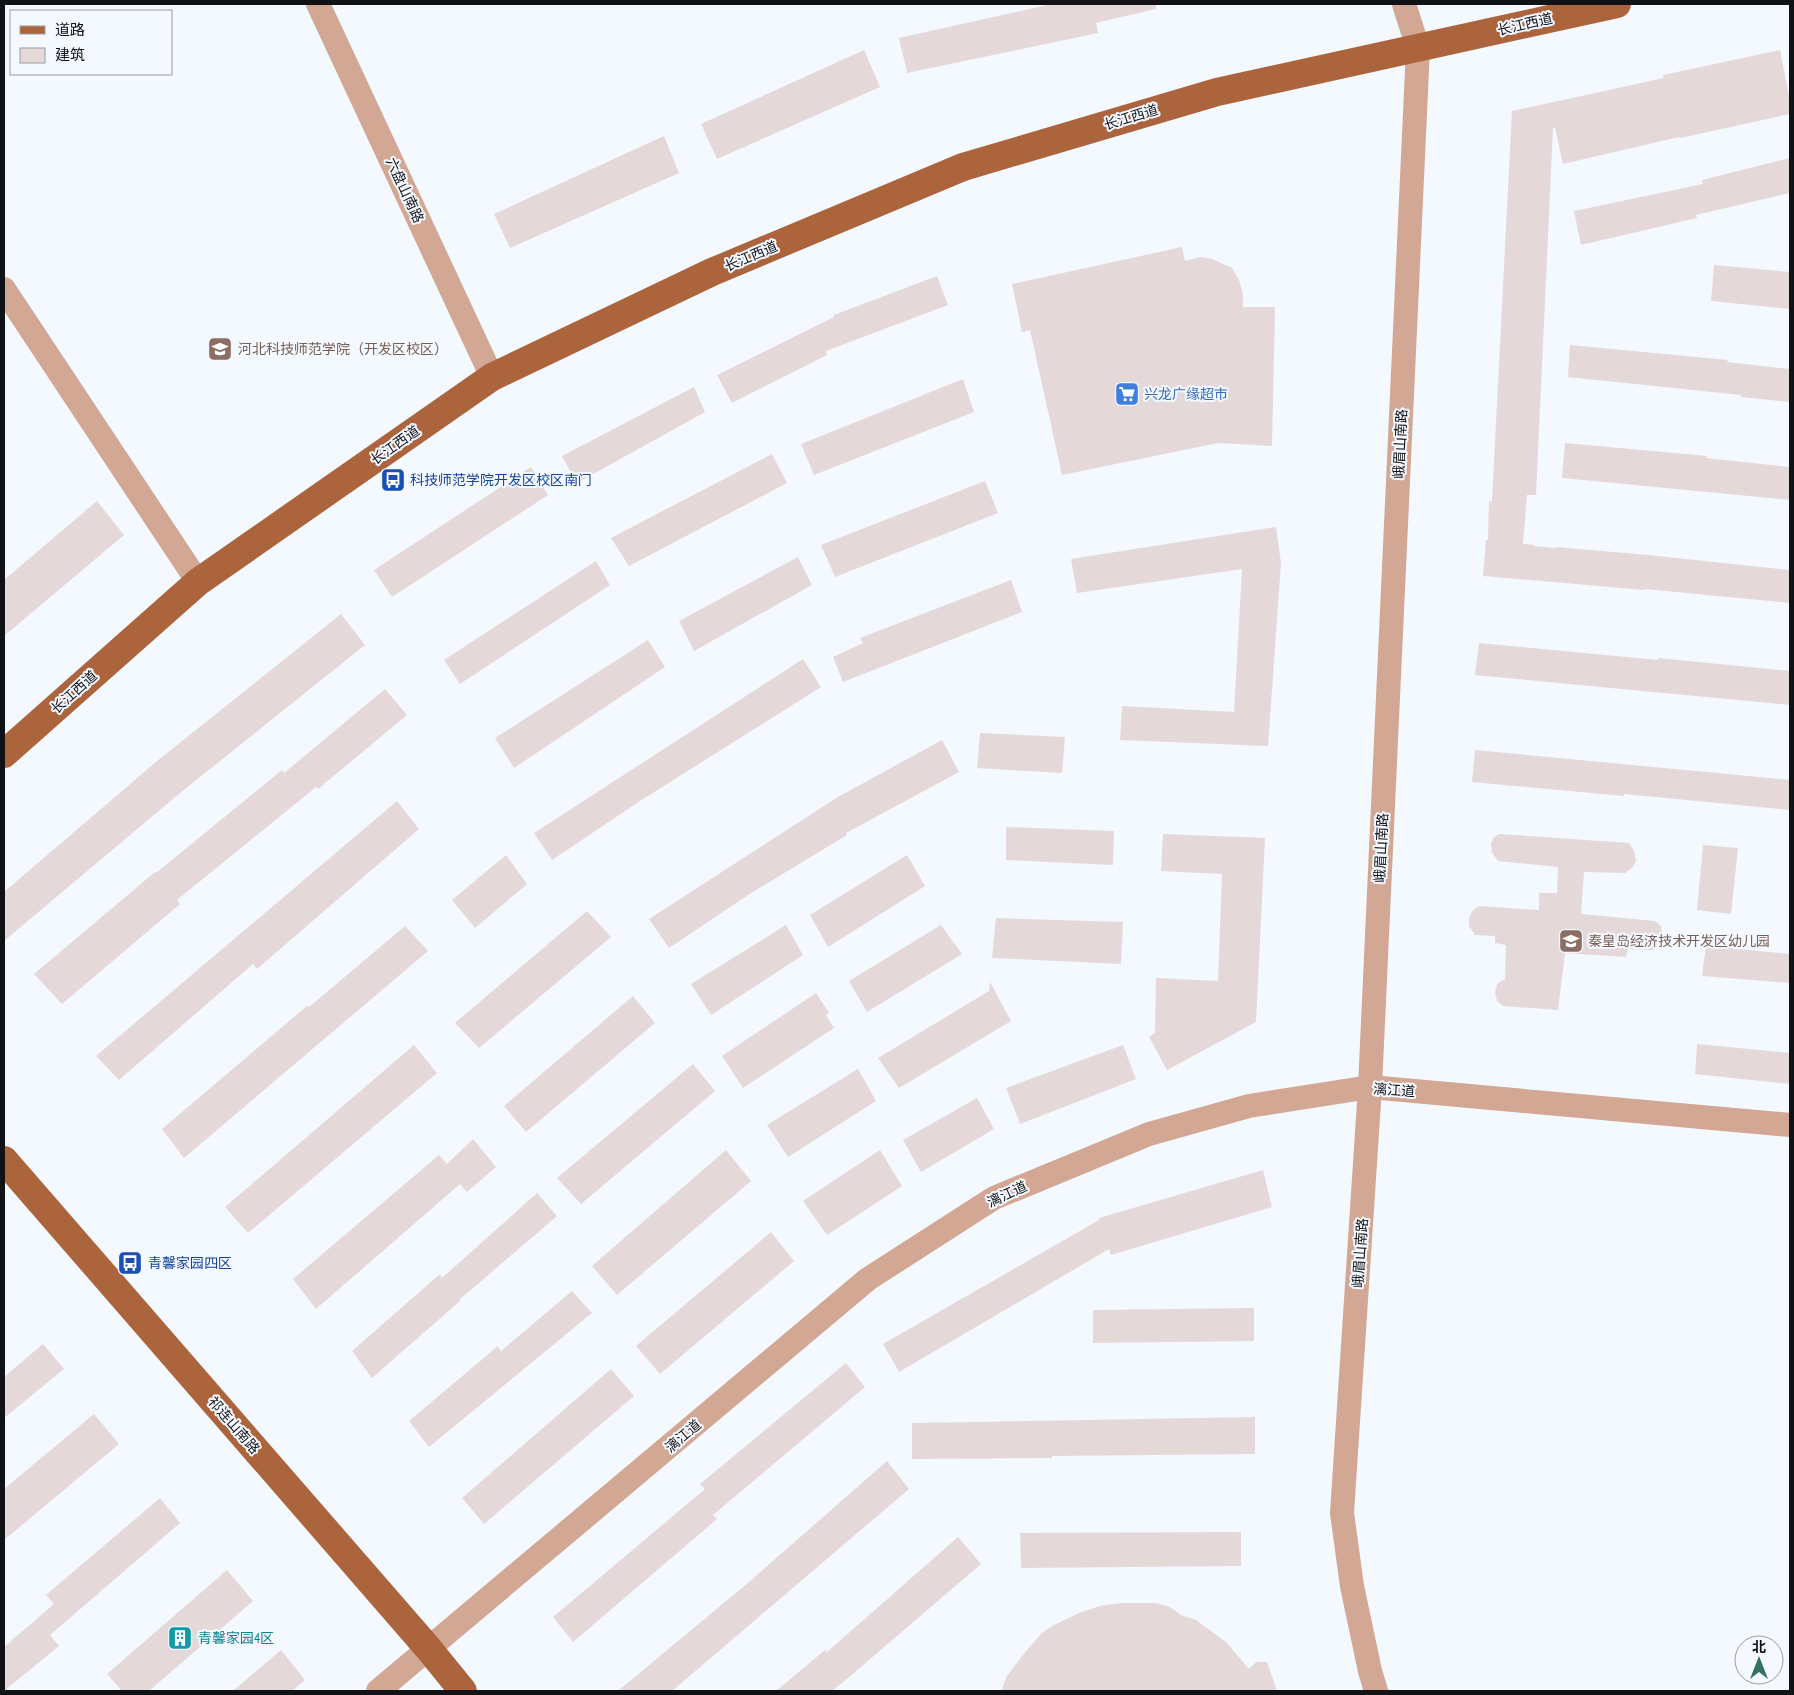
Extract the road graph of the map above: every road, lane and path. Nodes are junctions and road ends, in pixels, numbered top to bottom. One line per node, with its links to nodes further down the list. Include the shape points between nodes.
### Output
1 (318, 4): 6 (street, 六盘山南路)
2 (1404, 4): 4 (street, 峨眉山南路)
3 (1617, 4): 4 (main road, 长江西道)
4 (1418, 48): 6 (main road, 长江西道, via 1217,92 963,168 712,272); 9 (street, 峨眉山南路)
5 (4, 289): 7 (street)
6 (492, 377): 7 (main road, 长江西道)
7 (198, 582): 8 (main road, 长江西道)
8 (4, 754)
9 (1370, 1087): 10 (street, 漓江道); 12 (street, 漓江道, via 1249,1106 1149,1134 994,1198 868,1279); 15 (street, 峨眉山南路, via 1342,1513 1352,1586)
10 (1790, 1125)
11 (4, 1160): 12 (main road, 祁连山南路)
12 (428, 1648): 13 (street, 漓江道); 14 (main road, 祁连山南路)
13 (378, 1691)
14 (463, 1691)
15 (1376, 1691)

